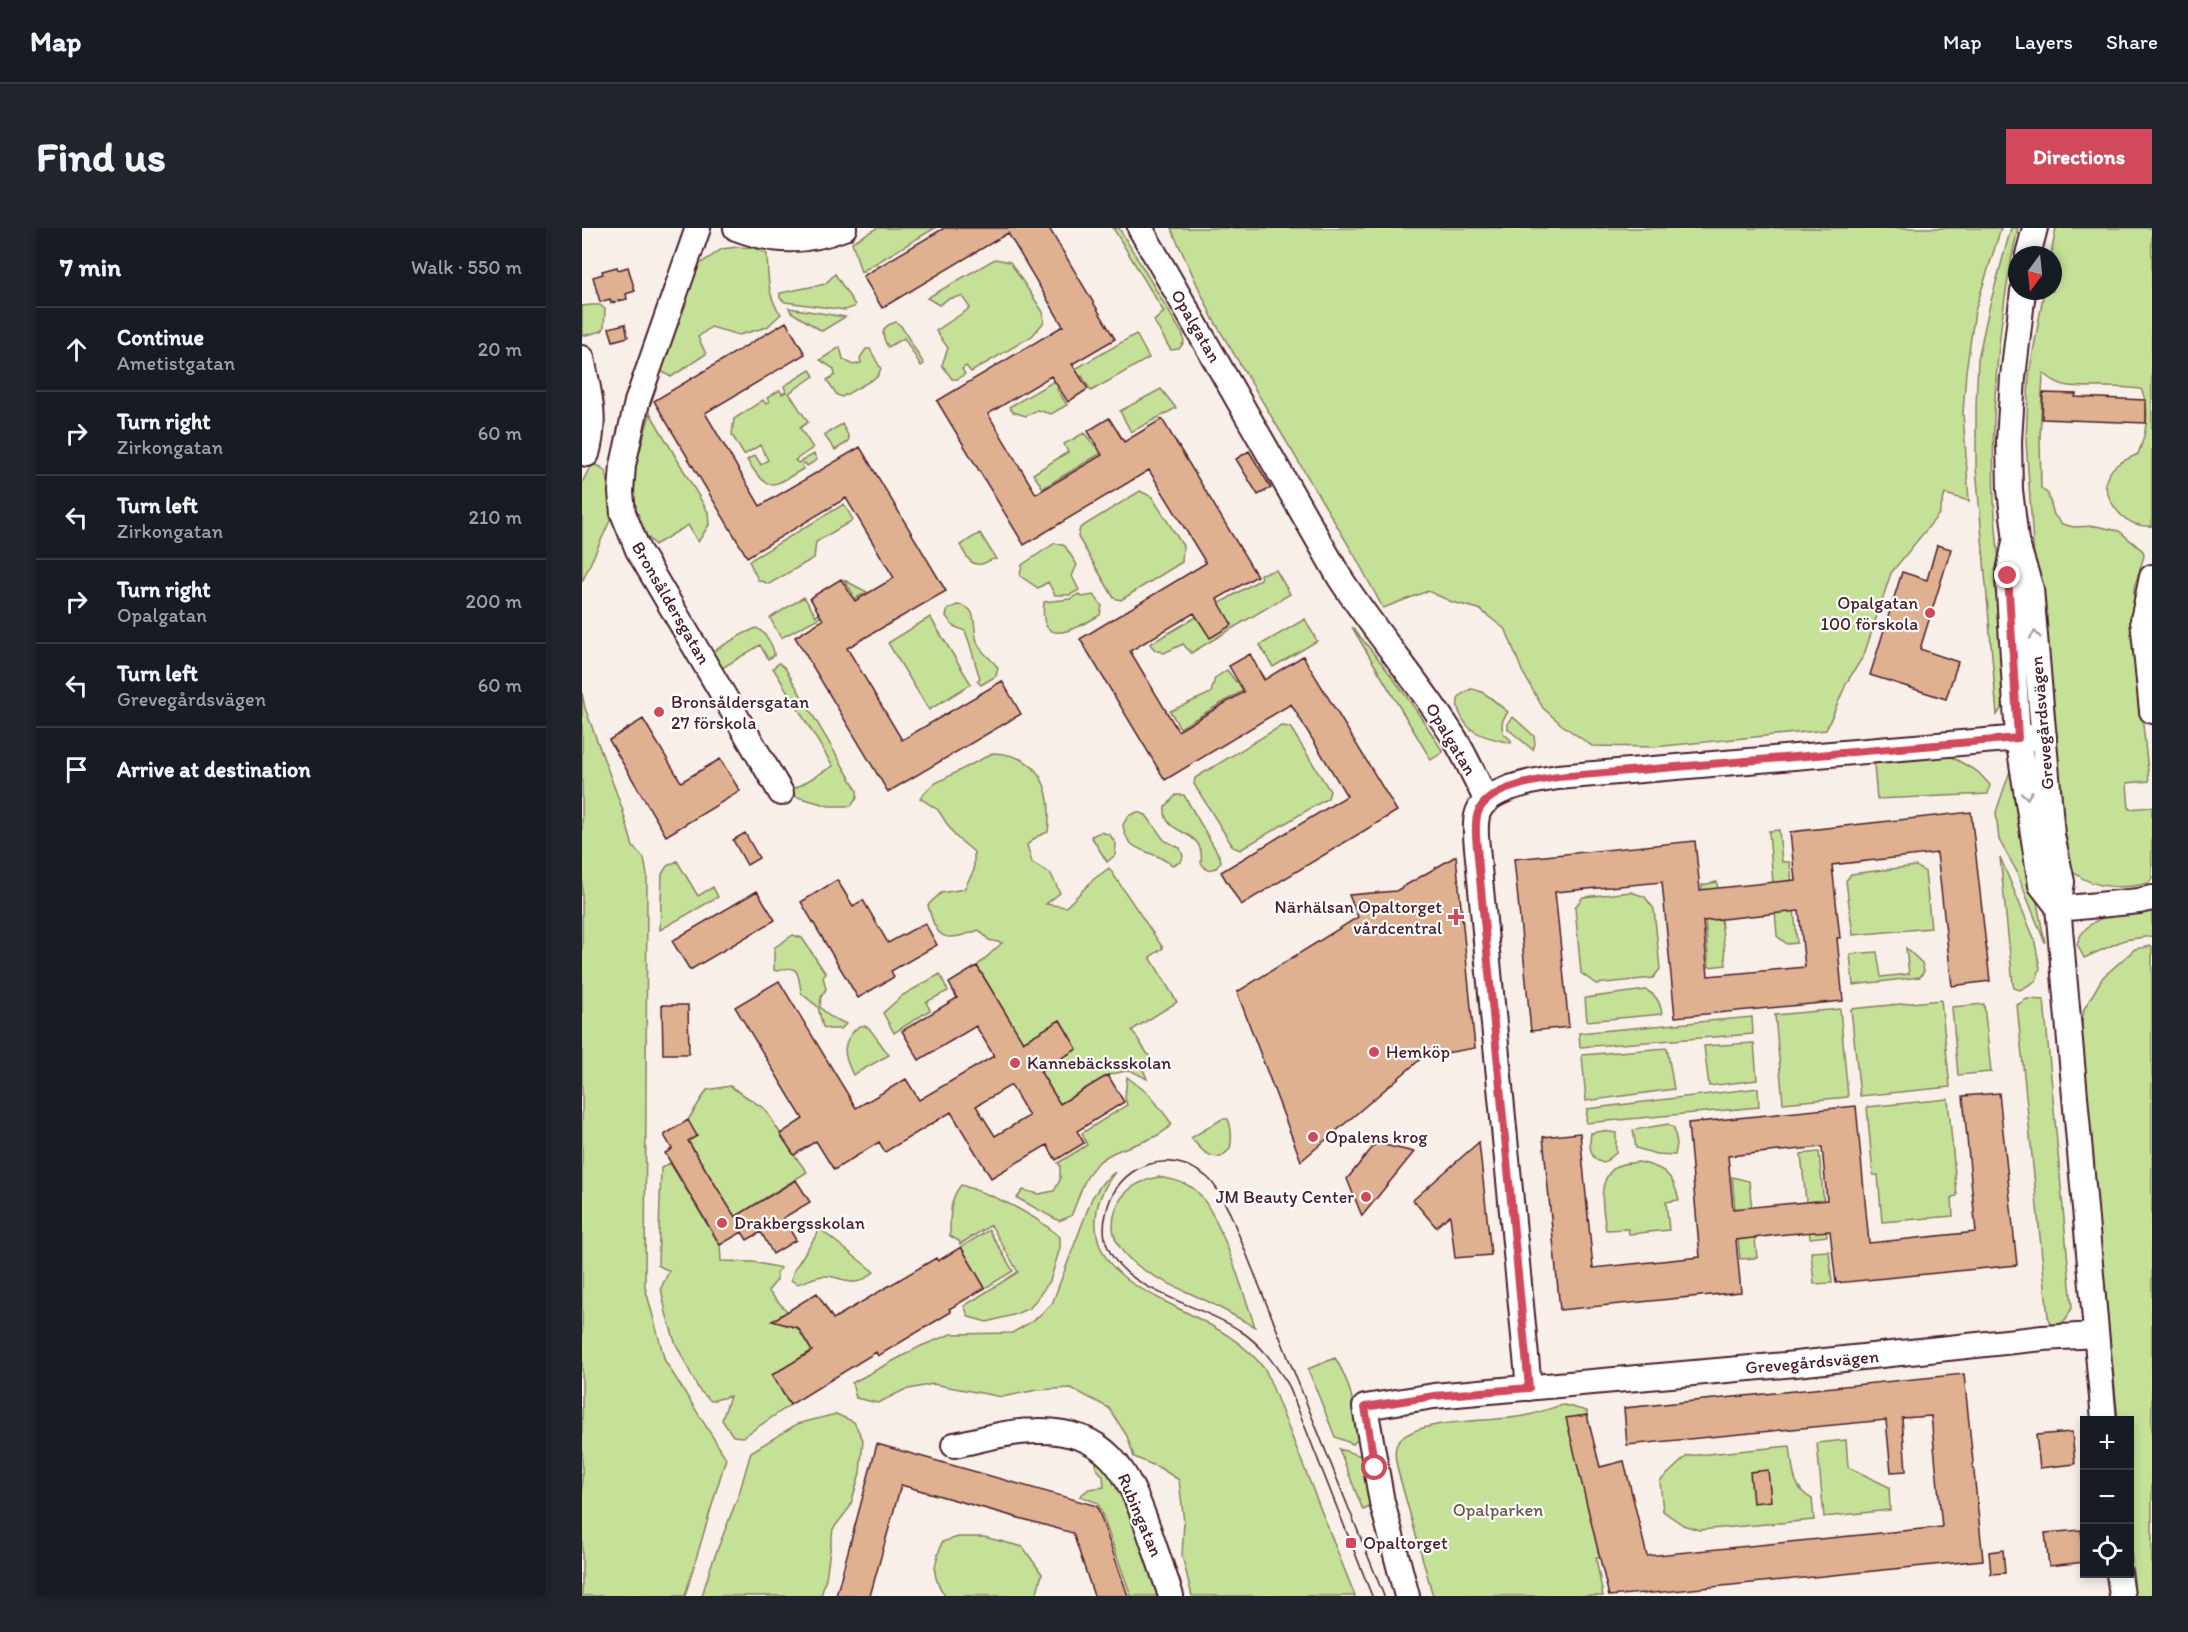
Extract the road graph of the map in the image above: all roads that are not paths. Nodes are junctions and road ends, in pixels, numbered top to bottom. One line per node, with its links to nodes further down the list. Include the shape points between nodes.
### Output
1 (698, 228): 15 (street, Bronsåldersgatan, via 637,402 623,465 623,513 638,550)
2 (736, 228): 3 (street, via 791,241)
3 (844, 228)
4 (1140, 228): 16 (street, Opalgatan, via 1340,578 1443,721)
5 (2036, 228): 6 (street)
6 (2031, 246)
7 (2022, 300): 10 (street, Grevegårdsvägen, via 2009,441)
8 (582, 358): 9 (street, via 594,428)
9 (587, 454)
10 (2016, 541): 13 (street, Grevegårdsvägen, one-way to 10, via 2031,589); 14 (street, Grevegårdsvägen, via 2008,576)
11 (2152, 577): 12 (street, via 2143,620)
12 (2152, 711)
13 (2044, 736): 14 (street); 18 (street, Grevegårdsvägen, via 2052,835 2062,882)
14 (2018, 738): 16 (street, via 1558,777 1525,783); 18 (street, Grevegårdsvägen, one-way to 18, via 2041,885)
15 (781, 792)
16 (1486, 801): 20 (street, via 1479,809 1476,825)
17 (2152, 898): 18 (street)
18 (2058, 908): 19 (street, Grevegårdsvägen)
19 (2096, 1335): 20 (street, Grevegårdsvägen); 21 (street, Grevegårdsvägen)
20 (1529, 1388): 25 (street, Grevegårdsvägen, via 1365,1407 1382,1502)
21 (2104, 1416)
22 (954, 1445): 24 (street, Rubingatan, via 1036,1430 1089,1440 1110,1455 1127,1476)
23 (2120, 1578): 26 (street)
24 (1171, 1596)
25 (1407, 1596)
26 (2122, 1596)

